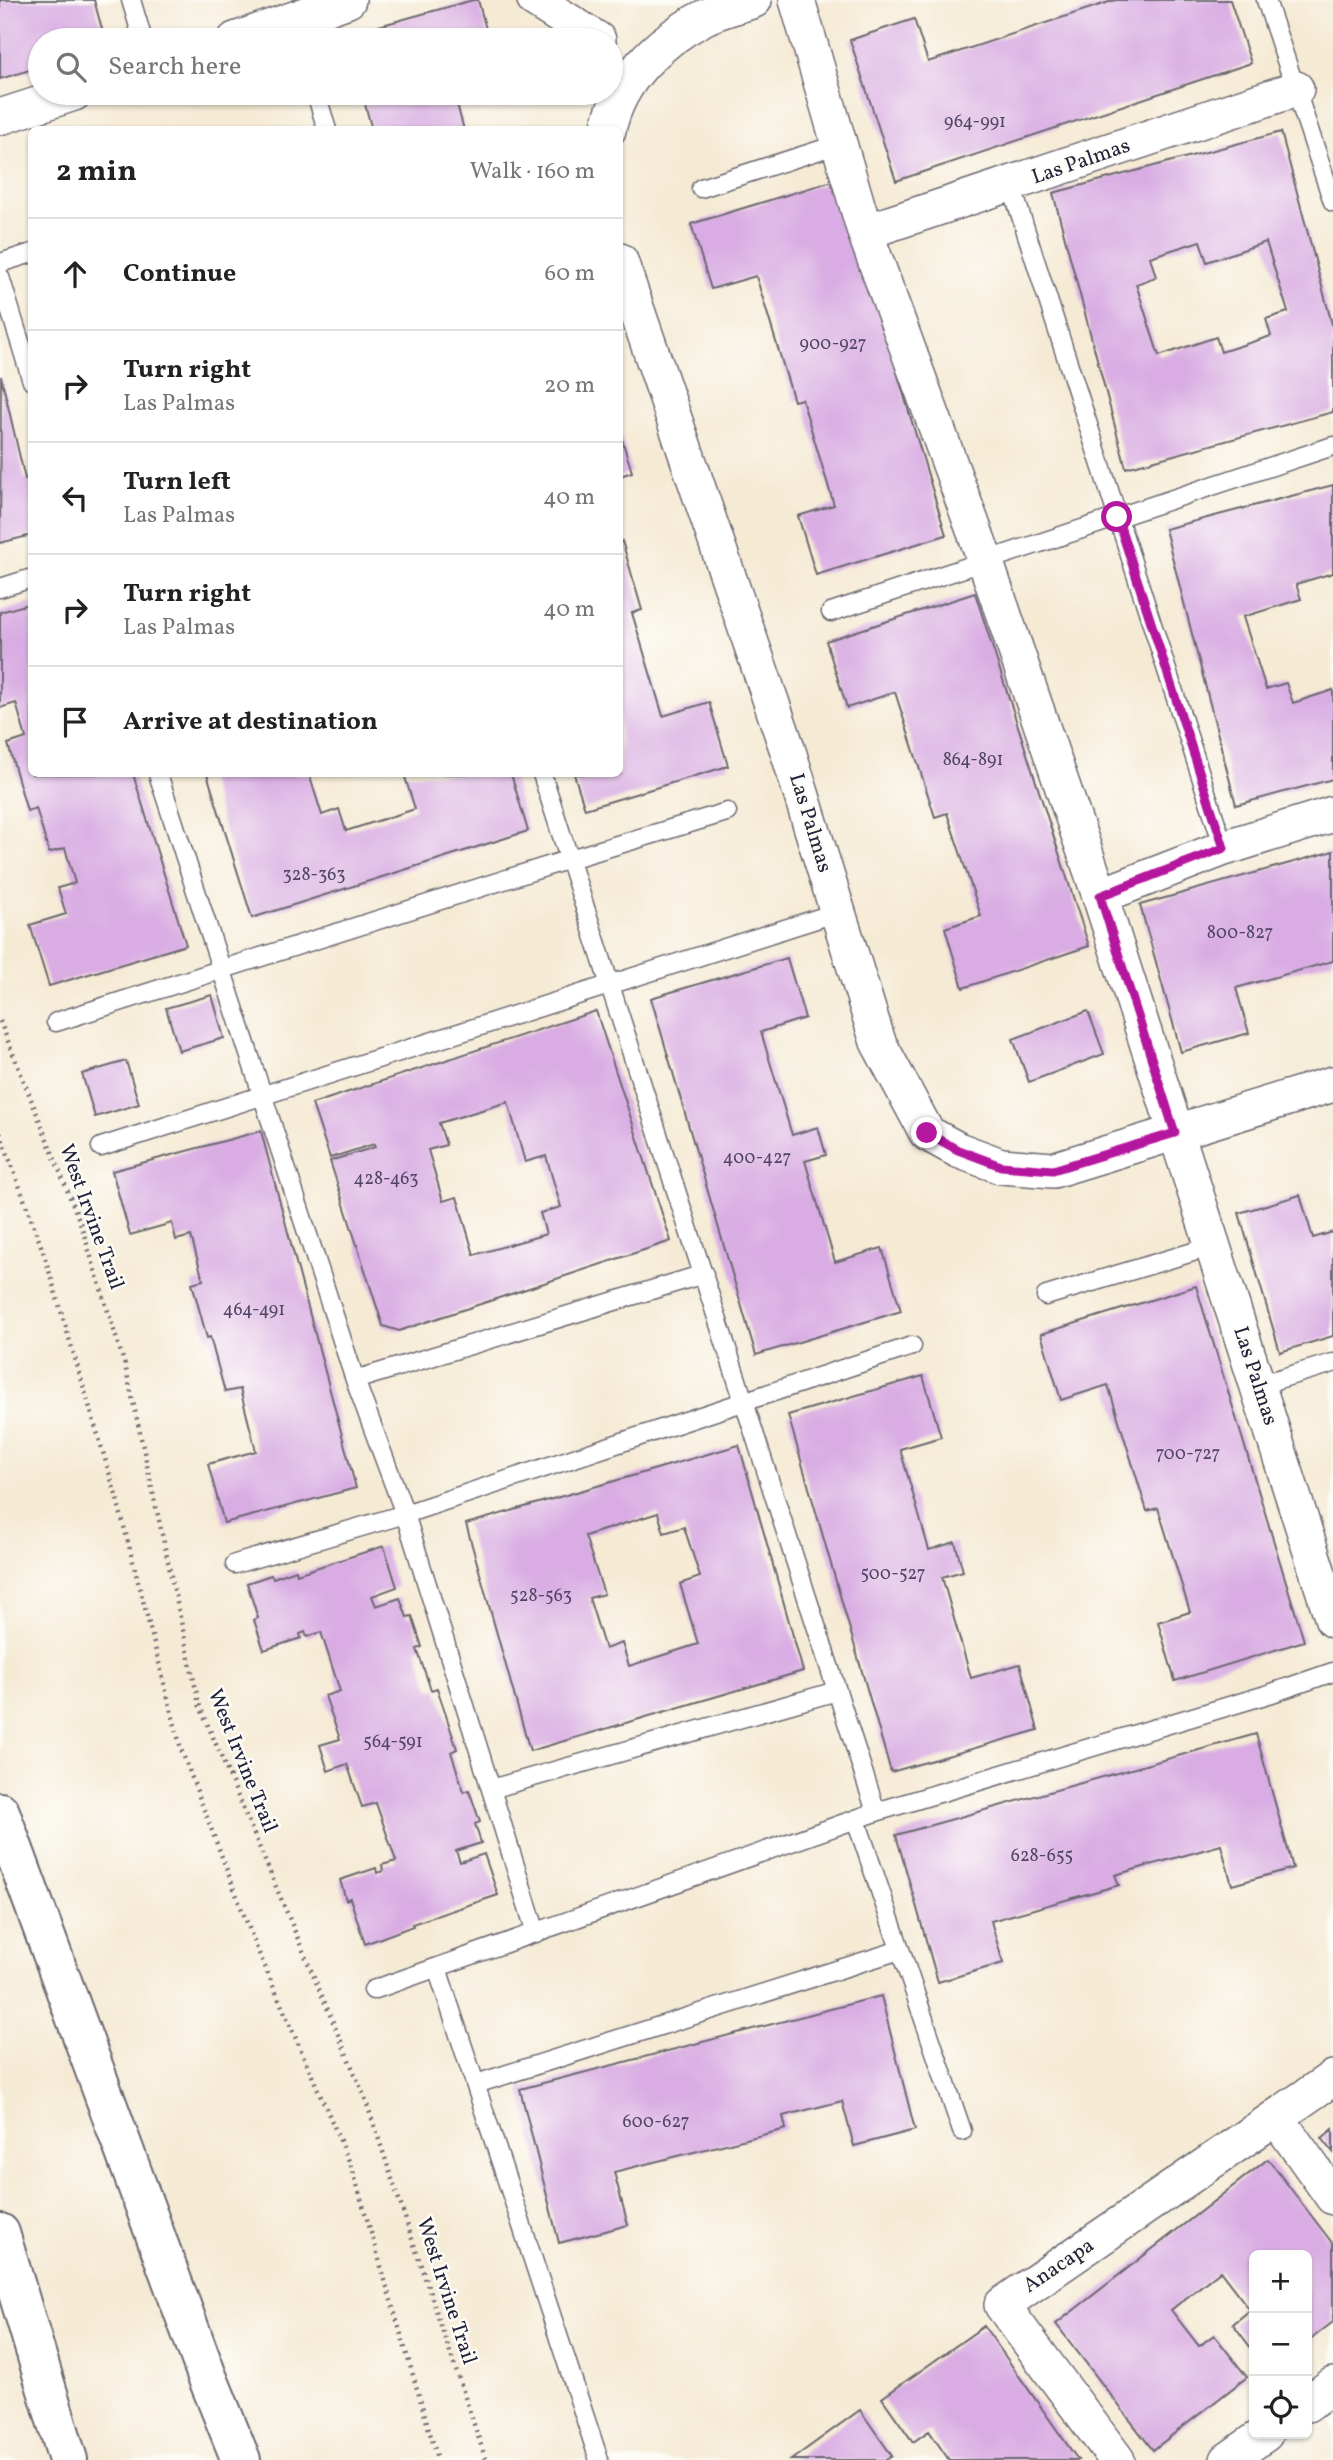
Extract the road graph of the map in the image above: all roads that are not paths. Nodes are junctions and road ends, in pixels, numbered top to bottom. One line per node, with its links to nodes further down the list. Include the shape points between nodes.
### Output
1 (131, 0): 7 (lane)
2 (348, 0): 8 (street)
3 (535, 0): 9 (street)
4 (754, 0): 11 (street, via 705,17 664,43)
5 (797, 0): 20 (street, Las Palmas)
6 (1266, 0): 13 (lane)
7 (140, 28)
8 (301, 28)
9 (579, 28)
10 (623, 56): 11 (street)
11 (640, 67): 12 (street)
12 (623, 89)
13 (1296, 89): 21 (street, Las Palmas); 23 (lane)
14 (37, 105): 17 (street)
15 (320, 105): 18 (lane)
16 (615, 105): 19 (street)
17 (0, 117)
18 (326, 126)
19 (609, 126)
20 (839, 144): 22 (lane); 24 (street, Las Palmas)
21 (1011, 185): 24 (street, Las Palmas); 31 (lane)
22 (701, 188)
23 (1333, 202)
24 (864, 232): 32 (street, Las Palmas)
25 (28, 254): 26 (lane)
26 (0, 263)
27 (623, 270): 43 (street, Las Palmas, via 787,748)
28 (0, 277): 29 (lane)
29 (28, 368)
30 (1333, 446): 31 (lane)
31 (1117, 517): 32 (lane); 40 (lane)
32 (985, 560): 35 (lane); 42 (street, Las Palmas)
33 (28, 579): 34 (lane)
34 (0, 589)
35 (831, 612)
36 (159, 777): 44 (lane)
37 (543, 777): 41 (lane)
38 (727, 812): 41 (lane)
39 (1333, 814): 40 (street)
40 (1224, 848): 42 (street)
41 (570, 859): 44 (lane); 45 (lane)
42 (1100, 896): 49 (street, Las Palmas)
43 (838, 912): 45 (lane); 49 (street, Las Palmas, via 878,1042 927,1133 1001,1166 1053,1170)
44 (222, 969): 46 (lane); 48 (lane)
45 (610, 984): 48 (lane); 52 (lane)
46 (56, 1022)
47 (1333, 1084): 49 (street, Las Palmas)
48 (262, 1094): 50 (lane); 56 (lane)
49 (1175, 1133): 51 (street, Las Palmas)
50 (101, 1147)
51 (1213, 1246): 53 (lane); 57 (street, Las Palmas)
52 (704, 1274): 56 (lane); 58 (lane)
53 (1046, 1296)
54 (912, 1346): 58 (lane)
55 (1333, 1363): 57 (lane)
56 (355, 1380): 59 (lane)
57 (1258, 1385): 61 (street, Las Palmas)
58 (746, 1403): 59 (lane); 63 (lane)
59 (405, 1514): 60 (lane); 64 (lane)
60 (235, 1564)
61 (1333, 1620)
62 (1333, 1672): 66 (lane)
63 (837, 1691): 64 (lane); 66 (lane)
64 (491, 1789): 68 (lane)
65 (0, 1812): 82 (highway, via 206,2376)
66 (876, 1812): 67 (lane)
67 (856, 1820): 68 (lane); 69 (lane)
68 (536, 1933): 70 (lane)
69 (900, 1950): 73 (lane); 75 (lane)
70 (437, 1968): 71 (lane); 73 (lane)
71 (373, 1990)
72 (1333, 2078): 74 (street, Anacapa)
73 (476, 2084): 83 (lane)
74 (1276, 2117): 76 (street); 84 (street, Anacapa, via 1002,2305)
75 (962, 2131)
76 (1333, 2197)
77 (0, 2233): 81 (highway)
78 (1333, 2385): 79 (street)
79 (1312, 2400)
80 (1258, 2439): 85 (street)
81 (68, 2460)
82 (241, 2460)
83 (598, 2460)
84 (1117, 2460)
85 (1228, 2460)

